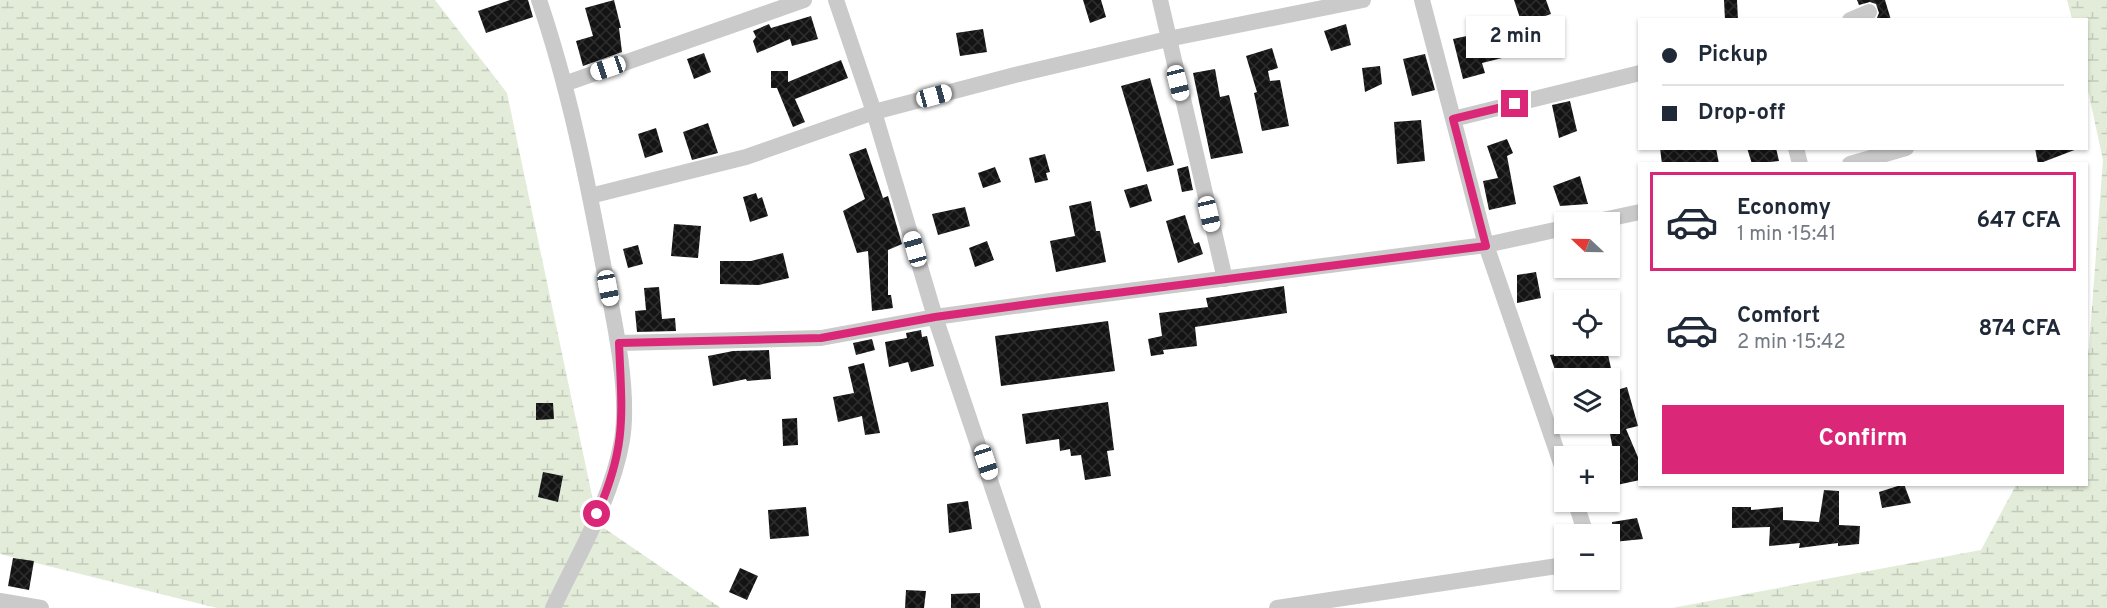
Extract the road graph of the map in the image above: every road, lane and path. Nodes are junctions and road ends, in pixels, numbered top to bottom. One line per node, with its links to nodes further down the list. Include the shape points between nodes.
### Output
1 (539, 0): 11 (street)
2 (804, 0): 11 (street)
3 (836, 0): 12 (street)
4 (1160, 0): 9 (street)
5 (1363, 0): 9 (street)
6 (1422, 0): 13 (street)
7 (1869, 12): 8 (street)
8 (1855, 18)
9 (1168, 39): 12 (street); 21 (street)
10 (1638, 73): 13 (street)
11 (564, 84): 16 (street)
12 (874, 112): 16 (street, via 746,157); 22 (street)
13 (1453, 119): 20 (street)
14 (1899, 150): 15 (street)
15 (1855, 162)
16 (590, 196): 23 (street)
17 (1638, 212): 18 (street)
18 (1620, 216)
19 (1554, 230): 20 (street)
20 (1486, 246): 21 (street); 24 (street)
21 (1225, 279): 22 (street)
22 (935, 317): 23 (street, via 802,340); 29 (street)
23 (619, 343): 28 (street, via 622,437 618,460)
24 (1555, 446)
25 (1554, 566): 30 (street)
26 (0, 601): 27 (street)
27 (41, 608)
28 (553, 608)
29 (1033, 608)
30 (1277, 608)

